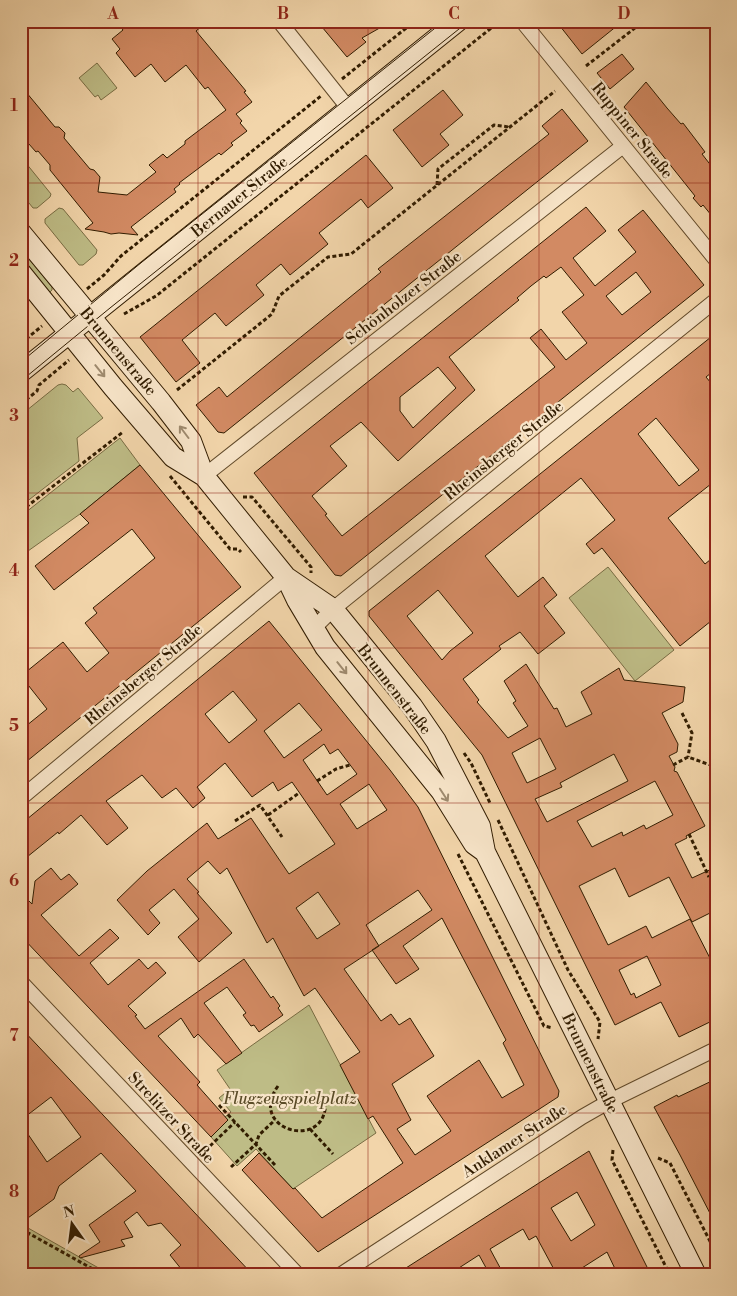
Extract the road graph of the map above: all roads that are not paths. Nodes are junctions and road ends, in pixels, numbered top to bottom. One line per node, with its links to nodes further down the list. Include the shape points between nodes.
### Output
1 (279, 21): 4 (street)
2 (458, 21): 4 (main road, Bernauer Straße)
3 (522, 21): 5 (street, Ruppiner Straße)
4 (349, 109): 10 (main road, Bernauer Straße)
5 (624, 146): 7 (street, Ruppiner Straße); 13 (street, Schönholzer Straße)
6 (21, 233): 10 (main road, Brunnenstraße)
7 (716, 260)
8 (21, 273): 11 (main road, Brunnenstraße)
9 (716, 300): 15 (street, Rheinsberger Straße)
10 (89, 316): 11 (main road, Bernauer Straße); 13 (main road, Brunnenstraße, one-way to 10, via 191,441)
11 (69, 332): 12 (main road, Bernauer Straße); 13 (main road, Brunnenstraße, one-way to 13, via 173,457)
12 (21, 372)
13 (204, 476): 14 (main road, Brunnenstraße)
14 (286, 577): 15 (main road, Brunnenstraße); 16 (main road, Brunnenstraße); 17 (street, Rheinsberger Straße)
15 (334, 609): 16 (street, Rheinsberger Straße); 18 (main road, Brunnenstraße, via 436,741 480,826)
16 (314, 628): 18 (main road, Brunnenstraße, one-way to 18, via 328,651 442,791 474,844)
17 (21, 798)
18 (485, 852): 21 (main road, Brunnenstraße)
19 (21, 982): 22 (street, Strelitzer Straße)
20 (716, 1049): 21 (street, Anklamer Straße)
21 (610, 1101): 23 (street, Anklamer Straße); 24 (main road, Brunnenstraße)
22 (298, 1275)
23 (340, 1275)
24 (696, 1275)

